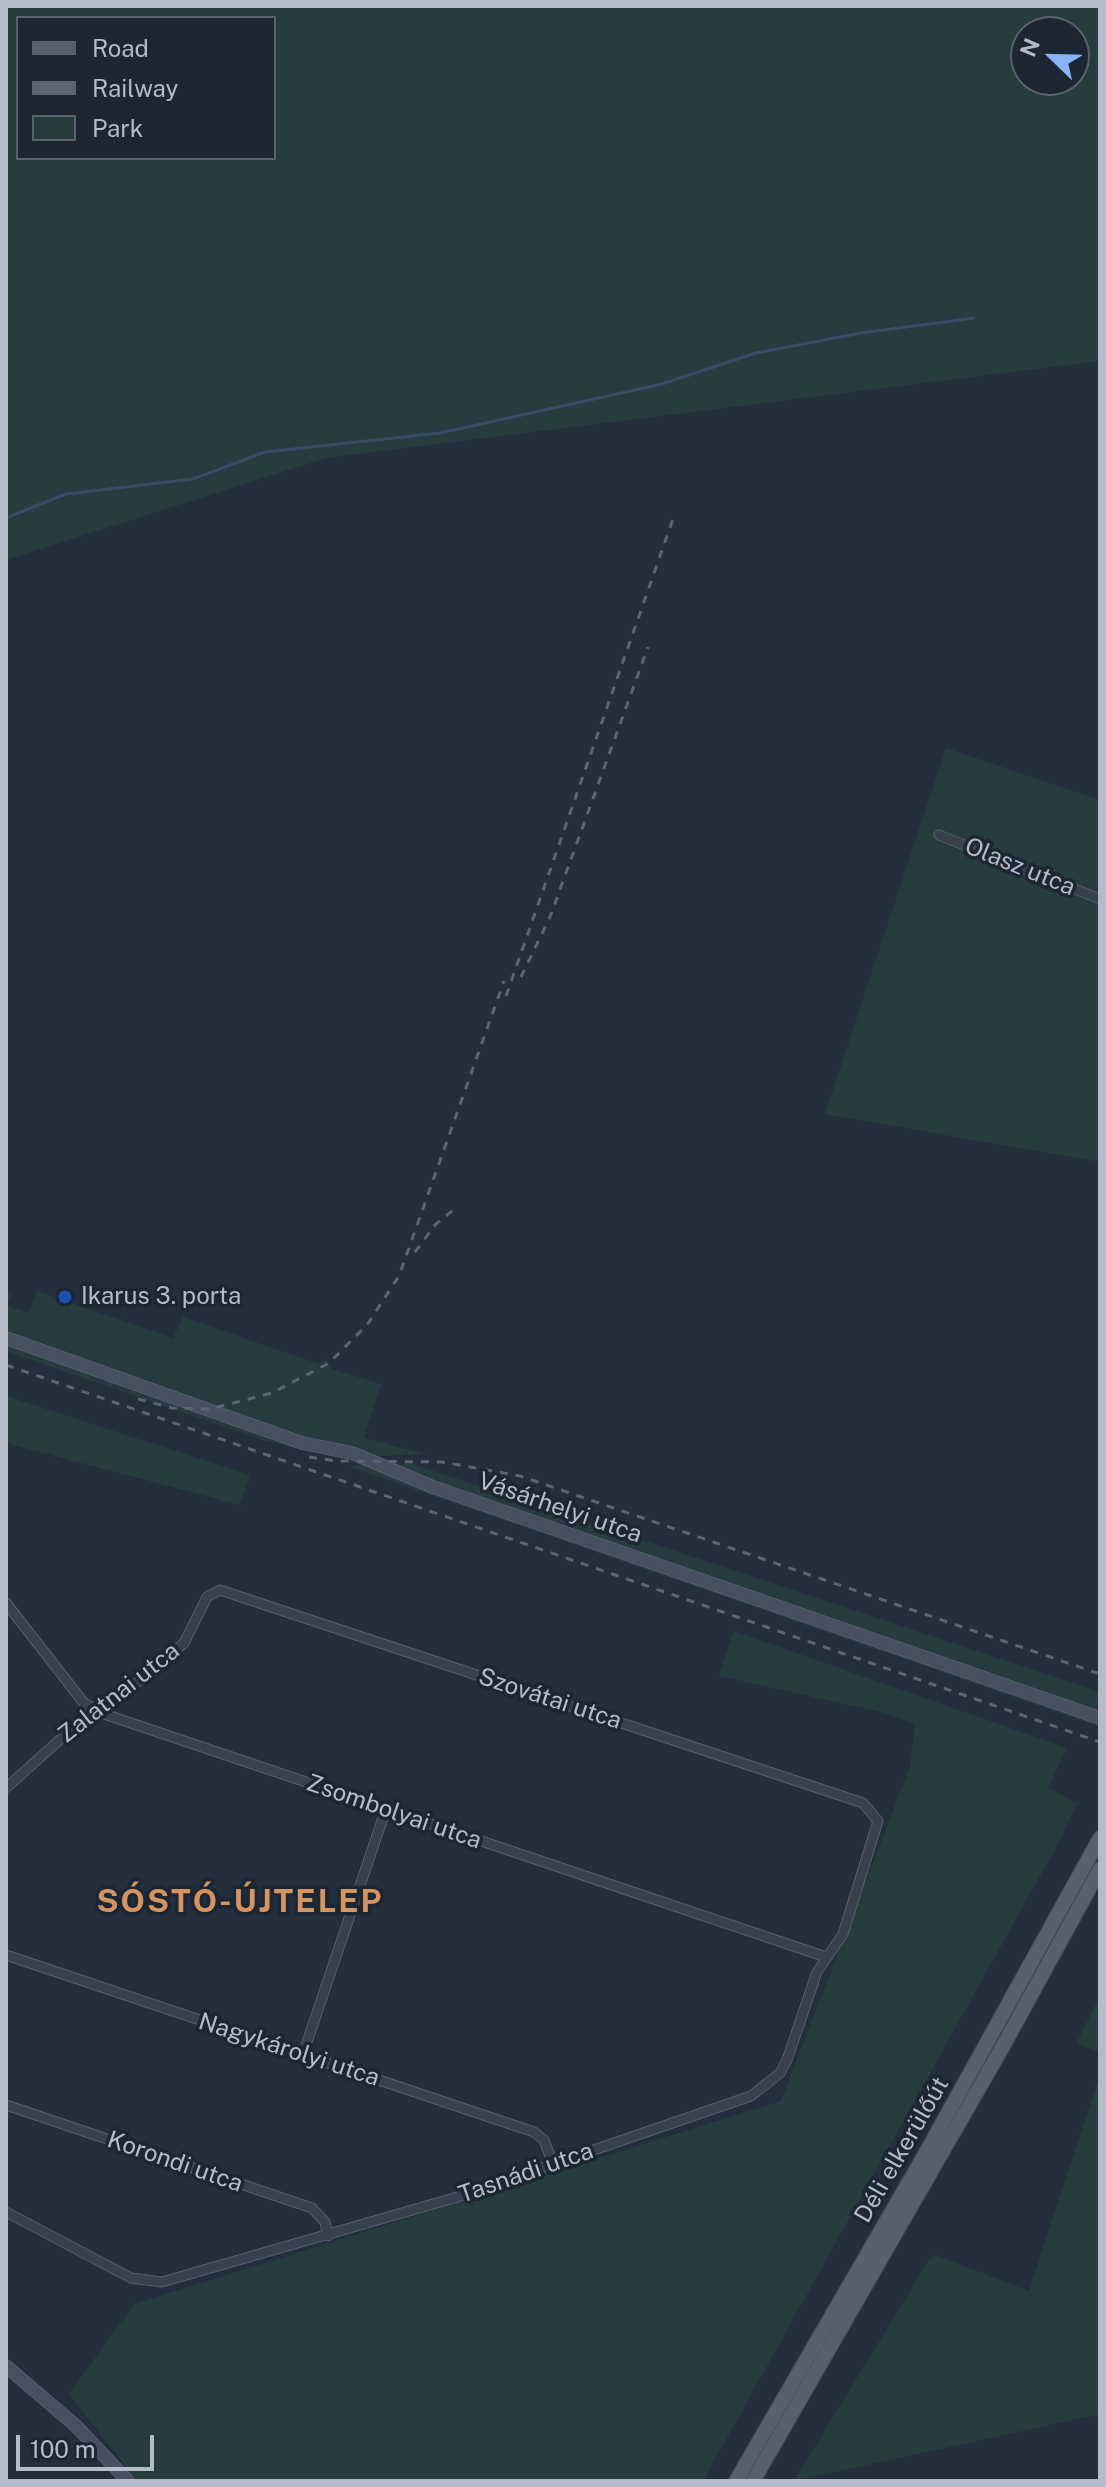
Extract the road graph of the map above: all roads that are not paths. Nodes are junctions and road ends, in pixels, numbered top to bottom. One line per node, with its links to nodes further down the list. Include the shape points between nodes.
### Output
1 (939, 835): 2 (street, Olasz utca)
2 (1100, 899)
3 (6, 1338): 7 (street, Vásárhelyi utca, via 302,1443 352,1453 402,1476)
4 (220, 1590): 6 (street, Zalatnai utca, via 207,1597 184,1643); 10 (street, Szovátai utca, via 863,1803)
5 (6, 1603): 6 (street, Zsombolyai utca, via 84,1703)
6 (101, 1713): 8 (street, Zalatnai utca, via 64,1736); 9 (street, Zsombolyai utca)
7 (1100, 1718)
8 (6, 1788)
9 (386, 1809): 14 (street, Zsombolyai utca); 15 (street)
10 (876, 1815): 14 (street, Tasnádi utca, via 877,1829 843,1934)
11 (1100, 1838): 22 (main road, Déli elkerülőút)
12 (1100, 1869): 23 (main road, Déli elkerülőút)
13 (6, 1955): 15 (street, Nagykárolyi utca)
14 (826, 1957): 17 (street, Tasnádi utca, via 787,2060 761,2091)
15 (303, 2054): 17 (street, Nagykárolyi utca, via 534,2132 544,2140)
16 (6, 2105): 19 (street, Korondi utca, via 312,2208 325,2222)
17 (553, 2164): 19 (street, Tasnádi utca)
18 (6, 2212): 19 (street, Tasnádi utca, via 131,2278 152,2282)
19 (328, 2236)
20 (6, 2366): 21 (street, via 76,2426)
21 (128, 2481)
22 (736, 2481)
23 (753, 2481)

